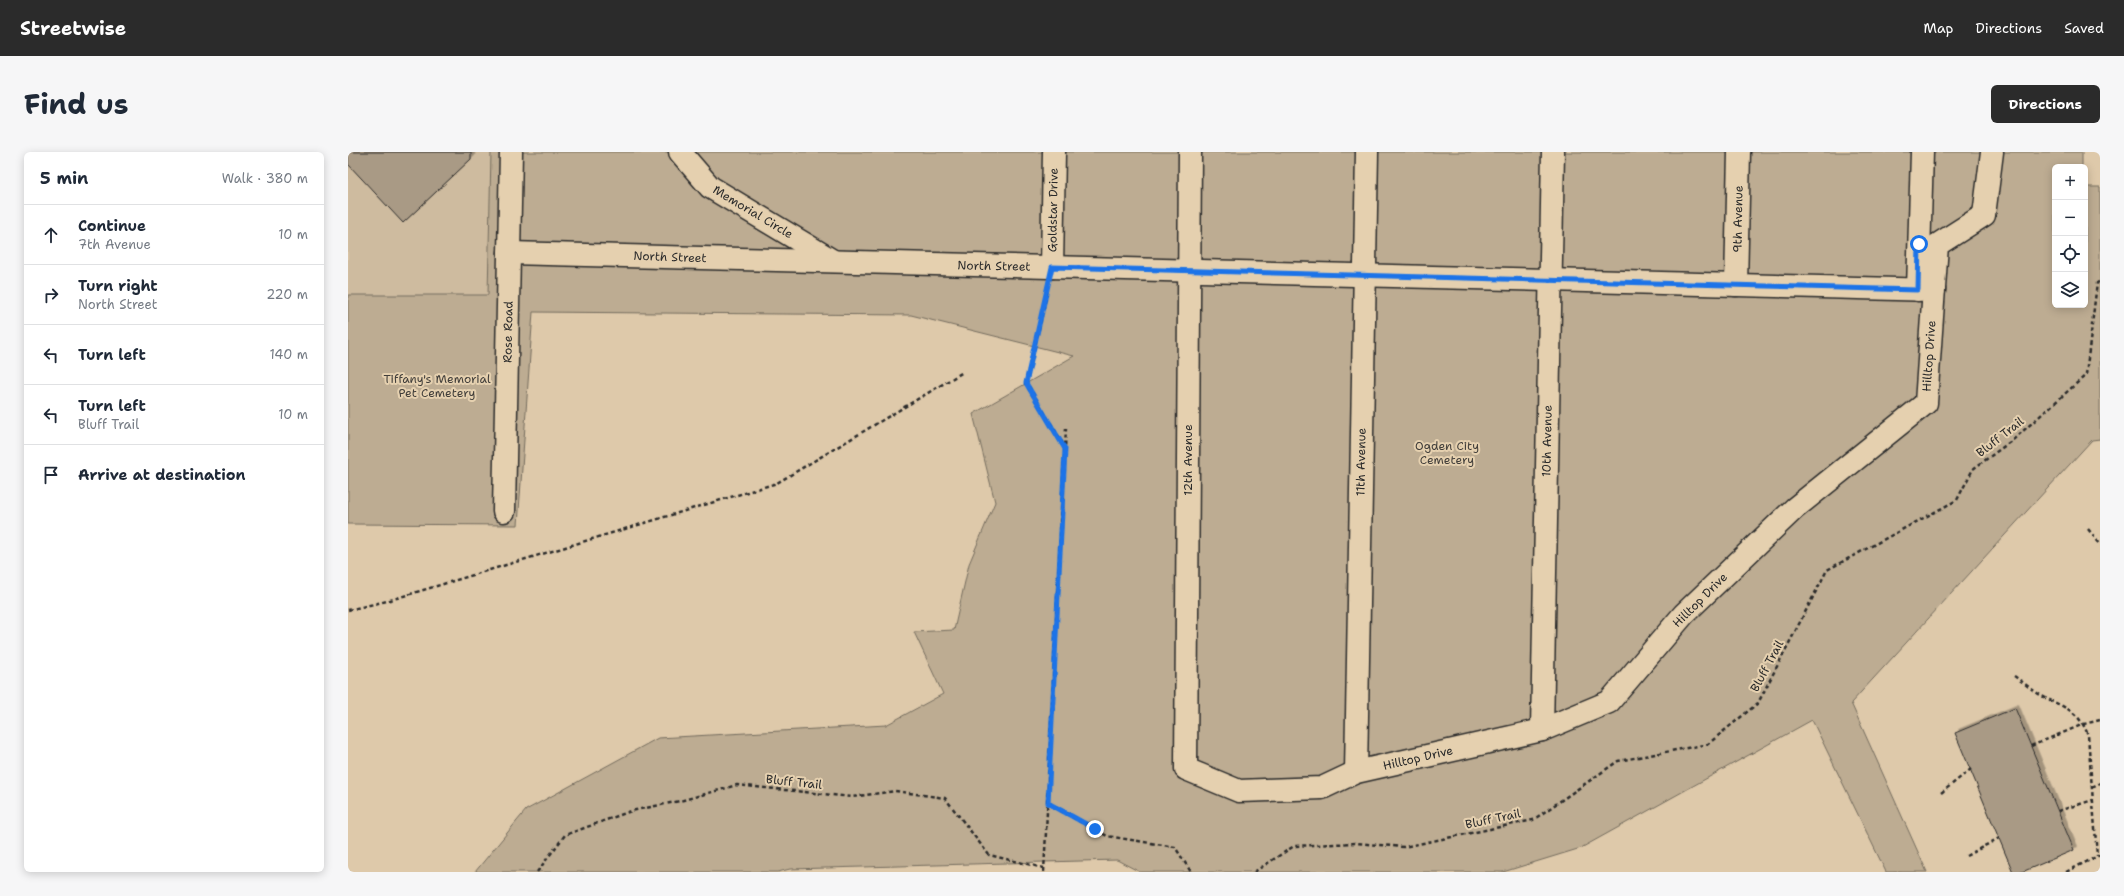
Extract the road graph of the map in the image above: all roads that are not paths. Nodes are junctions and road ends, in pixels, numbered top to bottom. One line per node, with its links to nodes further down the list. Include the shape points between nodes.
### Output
1 (511, 152): 10 (lane, Rose Road)
2 (680, 152): 11 (lane, Memorial Circle, via 710,187)
3 (1054, 152): 12 (lane, Goldstar Drive)
4 (1190, 152): 13 (lane, 12th Avenue)
5 (1367, 152): 14 (lane, 11th Avenue)
6 (1553, 152): 15 (lane, 10th Avenue)
7 (1739, 152): 16 (lane, 9th Avenue)
8 (1922, 152): 17 (lane)
9 (1992, 152): 17 (lane, Hilltop Drive, via 1984,215 1937,245)
10 (509, 253): 11 (lane, North Street); 18 (lane, Rose Road)
11 (834, 262): 12 (lane, North Street)
12 (1052, 267): 13 (lane, North Street)
13 (1190, 270): 14 (lane, North Street); 20 (lane, 12th Avenue)
14 (1365, 276): 15 (lane, North Street); 21 (lane, 11th Avenue)
15 (1550, 280): 16 (lane, North Street); 19 (lane, 10th Avenue)
16 (1736, 285): 17 (lane, North Street)
17 (1926, 290): 19 (lane, Hilltop Drive, via 1926,403 1790,514 1684,614 1609,702)
18 (504, 511)
19 (1542, 730): 21 (lane, Hilltop Drive)
20 (1186, 769): 21 (lane, Hilltop Drive, via 1239,791 1322,788)
21 (1356, 772)

